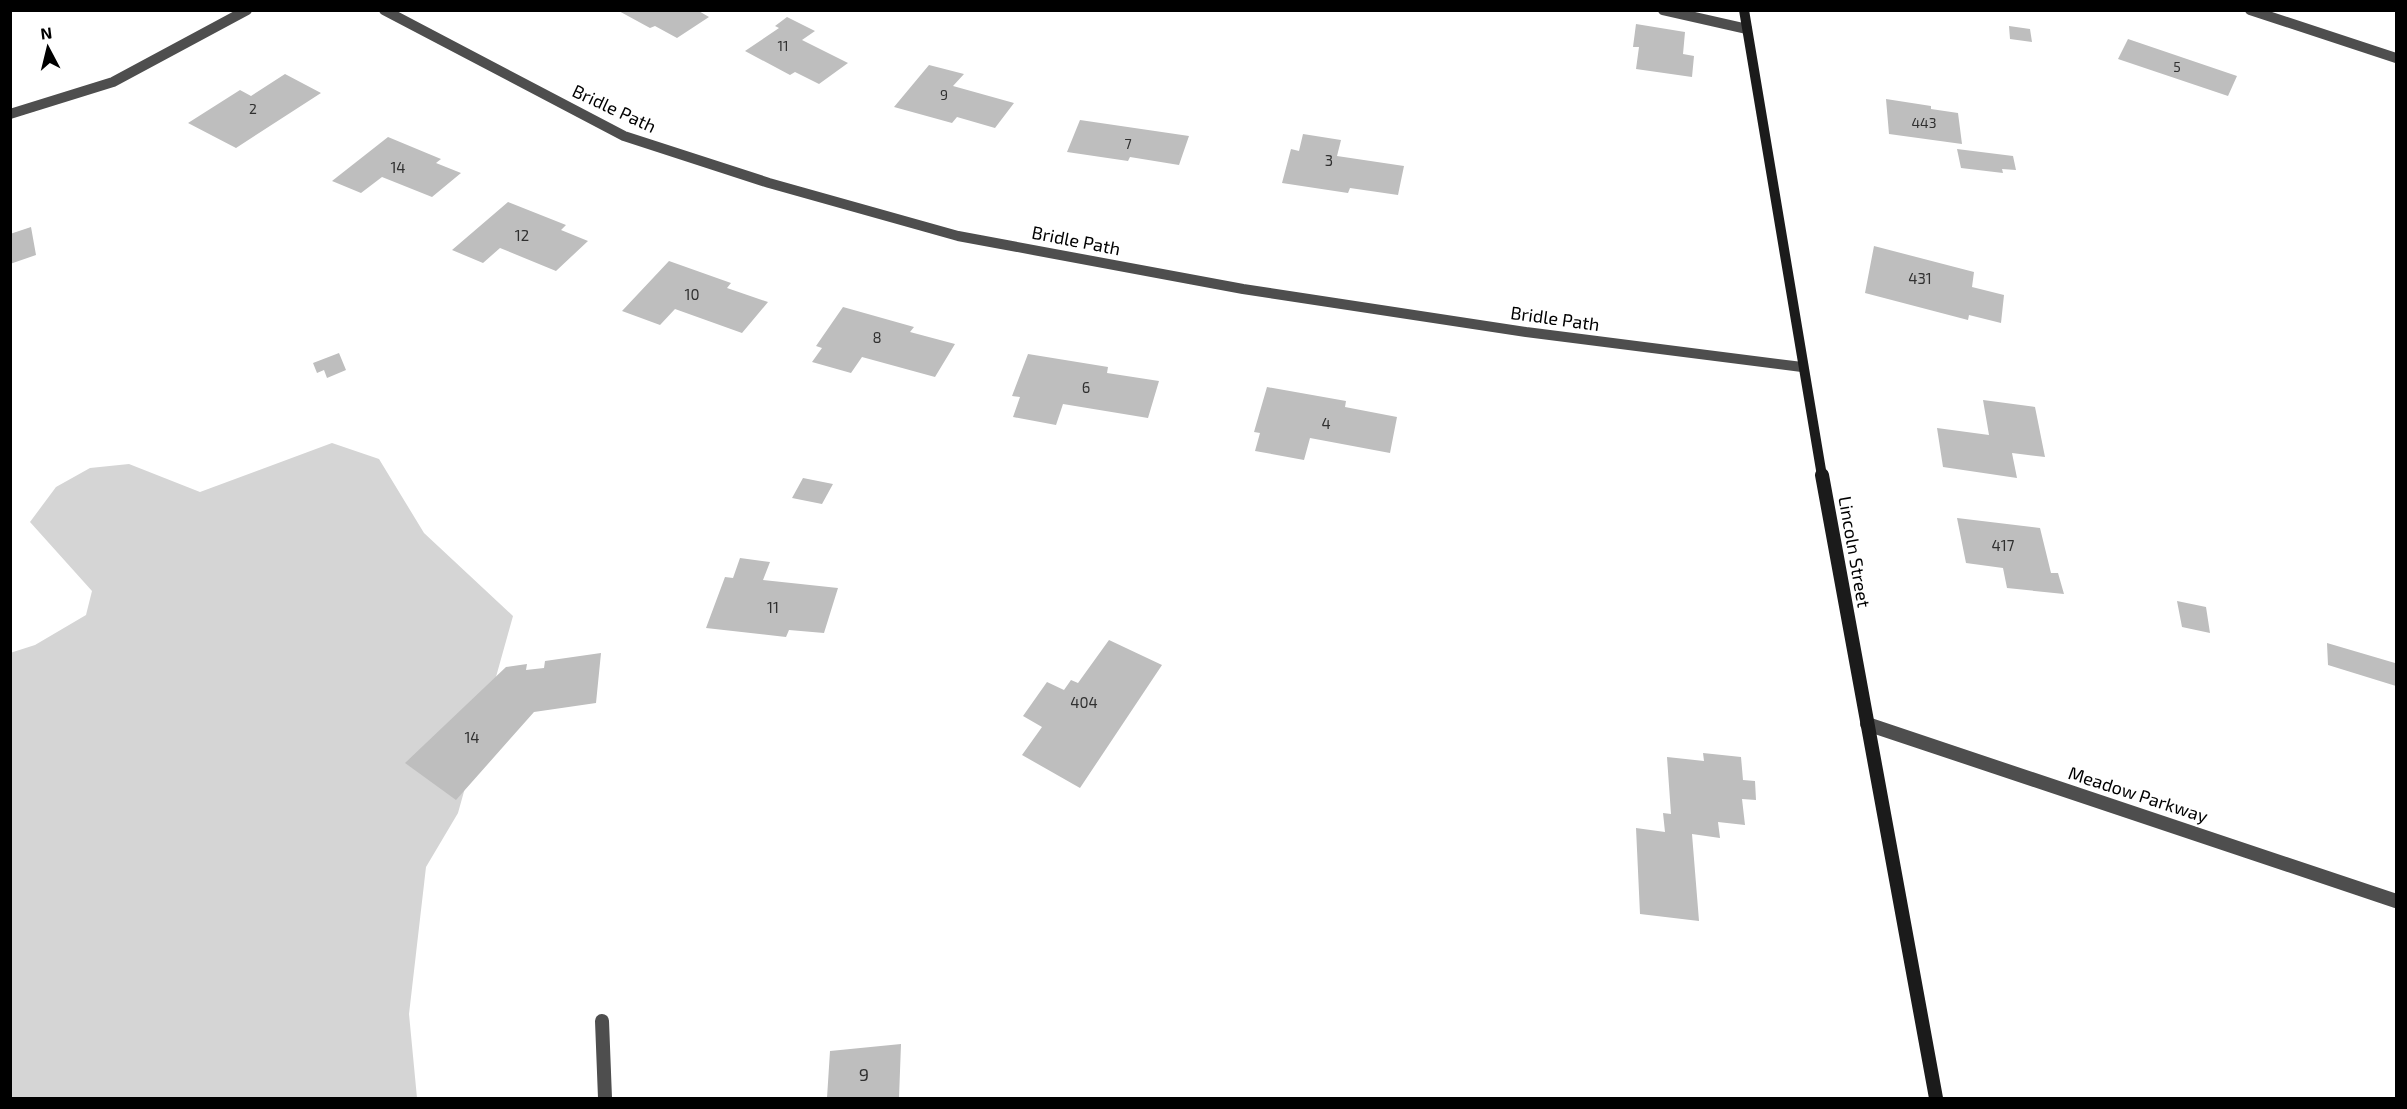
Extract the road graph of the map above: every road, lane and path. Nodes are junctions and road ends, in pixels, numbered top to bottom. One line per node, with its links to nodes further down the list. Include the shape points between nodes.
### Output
1 (247, 10): 8 (street, via 113,82)
2 (384, 10): 9 (street, Bridle Path, via 624,135 769,183 958,236 1243,289 1526,332)
3 (1663, 10): 6 (street)
4 (1744, 10): 6 (main road, Lincoln Street)
5 (2250, 10): 7 (street)
6 (1747, 29): 9 (main road, Lincoln Street)
7 (2397, 58)
8 (10, 114)
9 (1802, 367): 10 (main road, Lincoln Street)
10 (1867, 724): 11 (street, Meadow Parkway); 14 (main road, Lincoln Street)
11 (2397, 901)
12 (602, 1021): 13 (street)
13 (605, 1098)
14 (1936, 1098)

